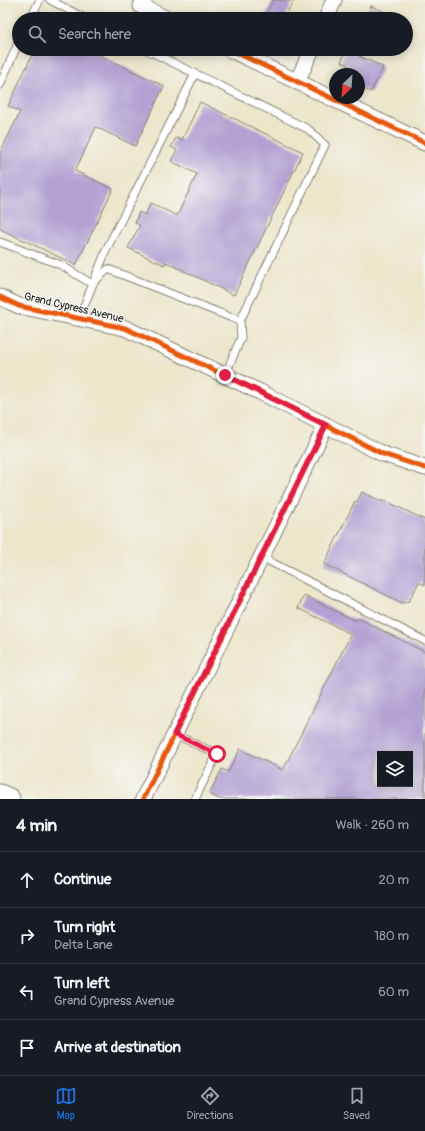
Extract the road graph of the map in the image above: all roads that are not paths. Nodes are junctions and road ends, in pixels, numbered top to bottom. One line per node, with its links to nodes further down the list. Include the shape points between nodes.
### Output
1 (40, 0): 5 (lane)
2 (50, 0): 6 (lane)
3 (334, 0): 8 (street)
4 (142, 3): 7 (street)
5 (34, 12)
6 (73, 12)
7 (156, 12)
8 (329, 12)
9 (13, 56): 15 (lane)
10 (159, 56): 13 (lane)
11 (243, 56): 14 (street)
12 (309, 56): 14 (street)
13 (195, 74): 18 (lane, via 107,248); 21 (lane, via 308,129 325,145)
14 (297, 82): 16 (street)
15 (0, 85)
16 (425, 143)
17 (0, 242): 18 (lane, via 62,265)
18 (92, 284): 20 (lane); 21 (lane, via 108,269)
19 (0, 297): 20 (street, Grand Cypress Avenue, via 19,306)
20 (79, 319): 22 (street, Grand Cypress Avenue, via 125,328)
21 (240, 321): 22 (lane, via 241,338)
22 (225, 375): 23 (street, Grand Cypress Avenue)
23 (326, 425): 24 (street, Grand Cypress Avenue, via 383,454); 25 (street)
24 (425, 468)
25 (261, 557): 26 (lane); 27 (street)
26 (425, 641)
27 (174, 734): 30 (street); 31 (lane, via 217,754)
28 (0, 795): 29 (main road)
29 (9, 799)
30 (143, 799)
31 (196, 799)

